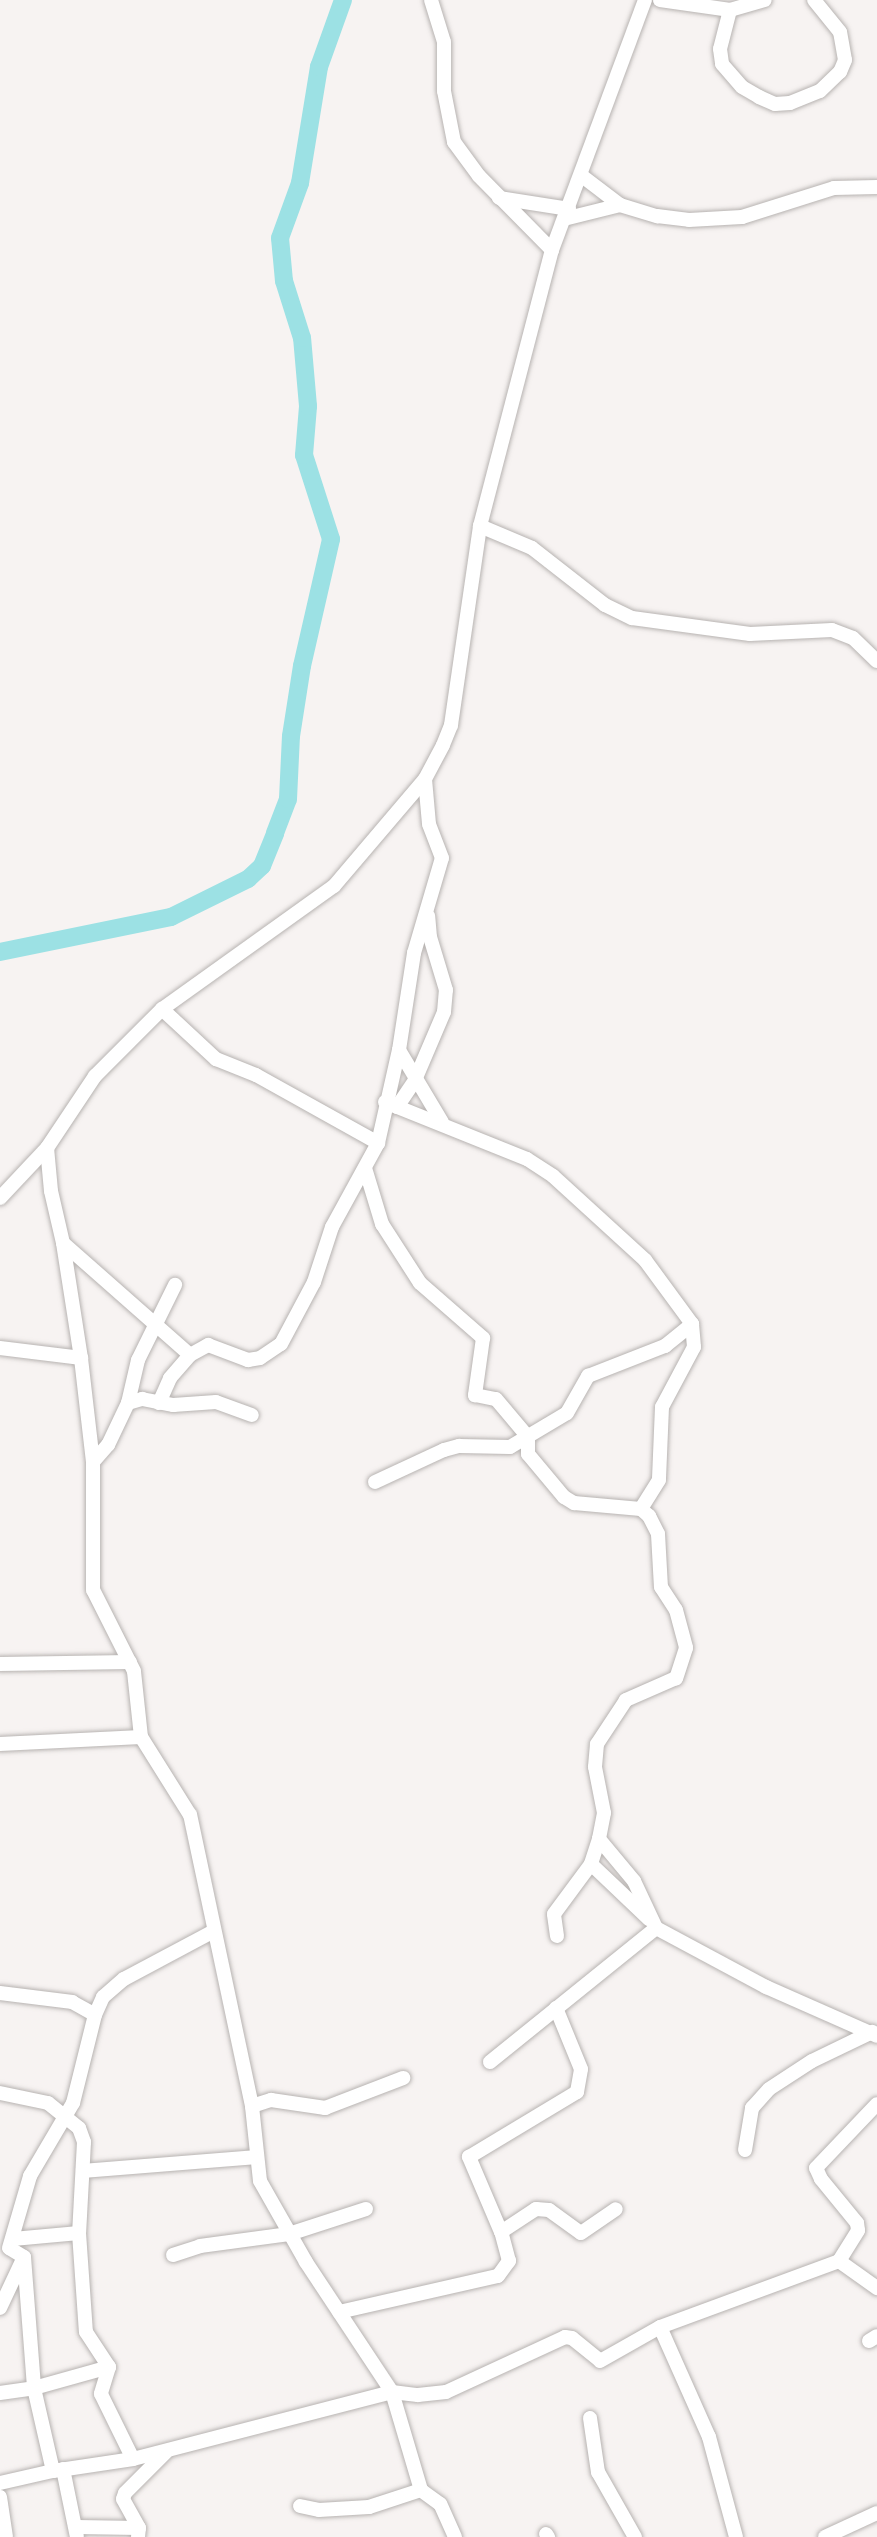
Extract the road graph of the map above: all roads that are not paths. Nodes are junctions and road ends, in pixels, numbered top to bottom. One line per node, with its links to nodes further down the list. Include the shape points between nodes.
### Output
1 (431, 0): 10 (street, via 444,42 444,91 454,142)
2 (645, 0): 8 (street)
3 (660, 0): 6 (street)
4 (765, 0): 7 (street)
5 (814, 0): 7 (street, via 840,32 845,60 840,72 820,91 790,103 775,104 759,97 742,87 722,64 720,49)
6 (705, 4): 7 (street)
7 (730, 10)
8 (582, 176): 11 (street); 12 (street)
9 (877, 187): 11 (street, via 834,188 742,217 718,220 657,216)
10 (499, 198): 12 (street); 13 (street)
11 (620, 205): 12 (street)
12 (566, 214): 13 (street)
13 (552, 250): 14 (street)
14 (480, 526): 15 (street, via 532,548 605,605 632,618 750,634 832,630 853,638); 16 (street, via 451,725)
15 (877, 661)
16 (425, 779): 17 (street, via 429,824 442,858); 18 (street, via 334,885)
17 (428, 909): 19 (street, via 414,953); 20 (street, via 430,938 446,990 444,1012)
18 (162, 1009): 23 (street, via 216,1059 256,1075); 24 (street, via 95,1076)
19 (399, 1050): 20 (street); 21 (street)
20 (415, 1080): 21 (street); 22 (street)
21 (391, 1104): 22 (street); 23 (street)
22 (442, 1122): 29 (street, via 527,1159 553,1176 645,1260)
23 (378, 1143): 25 (street)
24 (47, 1148): 26 (street); 27 (street, via 51,1191)
25 (365, 1168): 32 (street, via 332,1227 314,1282 281,1344 260,1358 248,1360 208,1345); 37 (street, via 382,1224 420,1283 483,1338 475,1395 496,1400)
26 (0, 1198)
27 (63, 1243): 30 (street); 33 (street)
28 (176, 1285): 30 (street)
29 (692, 1324): 37 (street, via 656,1350 588,1376 567,1413); 40 (street, via 694,1347 662,1407 659,1480)
30 (157, 1328): 32 (street); 34 (street, via 138,1360)
31 (0, 1348): 33 (street)
32 (189, 1355): 35 (street, via 170,1378)
33 (81, 1358): 38 (street)
34 (128, 1403): 35 (street, via 142,1399); 38 (street, via 108,1445)
35 (159, 1403): 36 (street, via 216,1402)
36 (252, 1414)
37 (528, 1437): 39 (street, via 510,1447 459,1446 444,1450); 40 (street, via 528,1454 569,1500 607,1508)
38 (93, 1462): 41 (street, via 93,1590)
39 (375, 1482)
40 (641, 1509): 45 (street, via 649,1515 658,1534 661,1587 676,1610 686,1648 676,1678 626,1700 597,1744 595,1767 604,1813)
41 (130, 1662): 42 (street); 43 (street, via 138,1687)
42 (0, 1664)
43 (141, 1737): 44 (street); 48 (street, via 190,1815)
44 (0, 1744)
45 (599, 1839): 46 (street); 47 (street, via 633,1881)
46 (591, 1864): 47 (street); 49 (street, via 554,1914)
47 (654, 1925): 51 (street); 53 (street, via 766,1987)
48 (212, 1932): 52 (street, via 112,1987); 58 (street)
49 (557, 1936)
50 (0, 1993): 52 (street, via 72,2002)
51 (556, 2008): 54 (street); 65 (street, via 581,2069 578,2092 469,2157)
52 (95, 2015): 59 (street, via 79,2085)
53 (874, 2034): 60 (street, via 812,2061 769,2089 752,2108)
54 (490, 2062)
55 (403, 2078): 58 (street, via 325,2108 270,2100)
56 (0, 2093): 59 (street, via 34,2098)
57 (877, 2104): 71 (street, via 816,2168 857,2223 858,2230)
58 (252, 2106): 61 (street)
59 (66, 2115): 62 (street, via 80,2128 84,2142); 68 (street, via 30,2176)
60 (745, 2150)
61 (256, 2157): 62 (street); 67 (street, via 260,2181)
62 (83, 2171): 66 (street)
63 (366, 2209): 67 (street)
64 (616, 2209): 65 (street, via 581,2233 542,2209)
65 (501, 2232): 74 (street, via 509,2261 498,2276)
66 (79, 2233): 68 (street); 76 (street, via 86,2332)
67 (289, 2234): 69 (street, via 200,2246); 74 (street)
68 (13, 2239): 70 (street, via 9,2248)
69 (173, 2254)
70 (24, 2257): 73 (street); 77 (street)
71 (839, 2261): 72 (street); 75 (street)
72 (877, 2288)
73 (0, 2308)
74 (339, 2312): 78 (street)
75 (660, 2327): 78 (street, via 604,2360 595,2358 573,2338 565,2337 446,2392); 94 (street, via 709,2437)
76 (109, 2367): 77 (street); 82 (street, via 101,2394)
77 (34, 2388): 79 (street); 83 (street)
78 (392, 2392): 81 (street); 85 (street)
79 (0, 2393)
80 (590, 2418): 93 (street, via 598,2472)
81 (167, 2450): 82 (street); 90 (street, via 125,2493 123,2499)
82 (132, 2459): 83 (street)
83 (58, 2470): 84 (street); 89 (street)
84 (0, 2483)
85 (420, 2490): 87 (street, via 369,2507 319,2510); 92 (street, via 440,2504)
86 (0, 2497): 91 (street)
87 (300, 2506)
88 (877, 2513): 95 (street)
89 (77, 2532): 90 (street)
90 (138, 2532)
91 (6, 2537)
92 (455, 2537)
93 (635, 2537)
94 (736, 2537)
95 (825, 2537)

